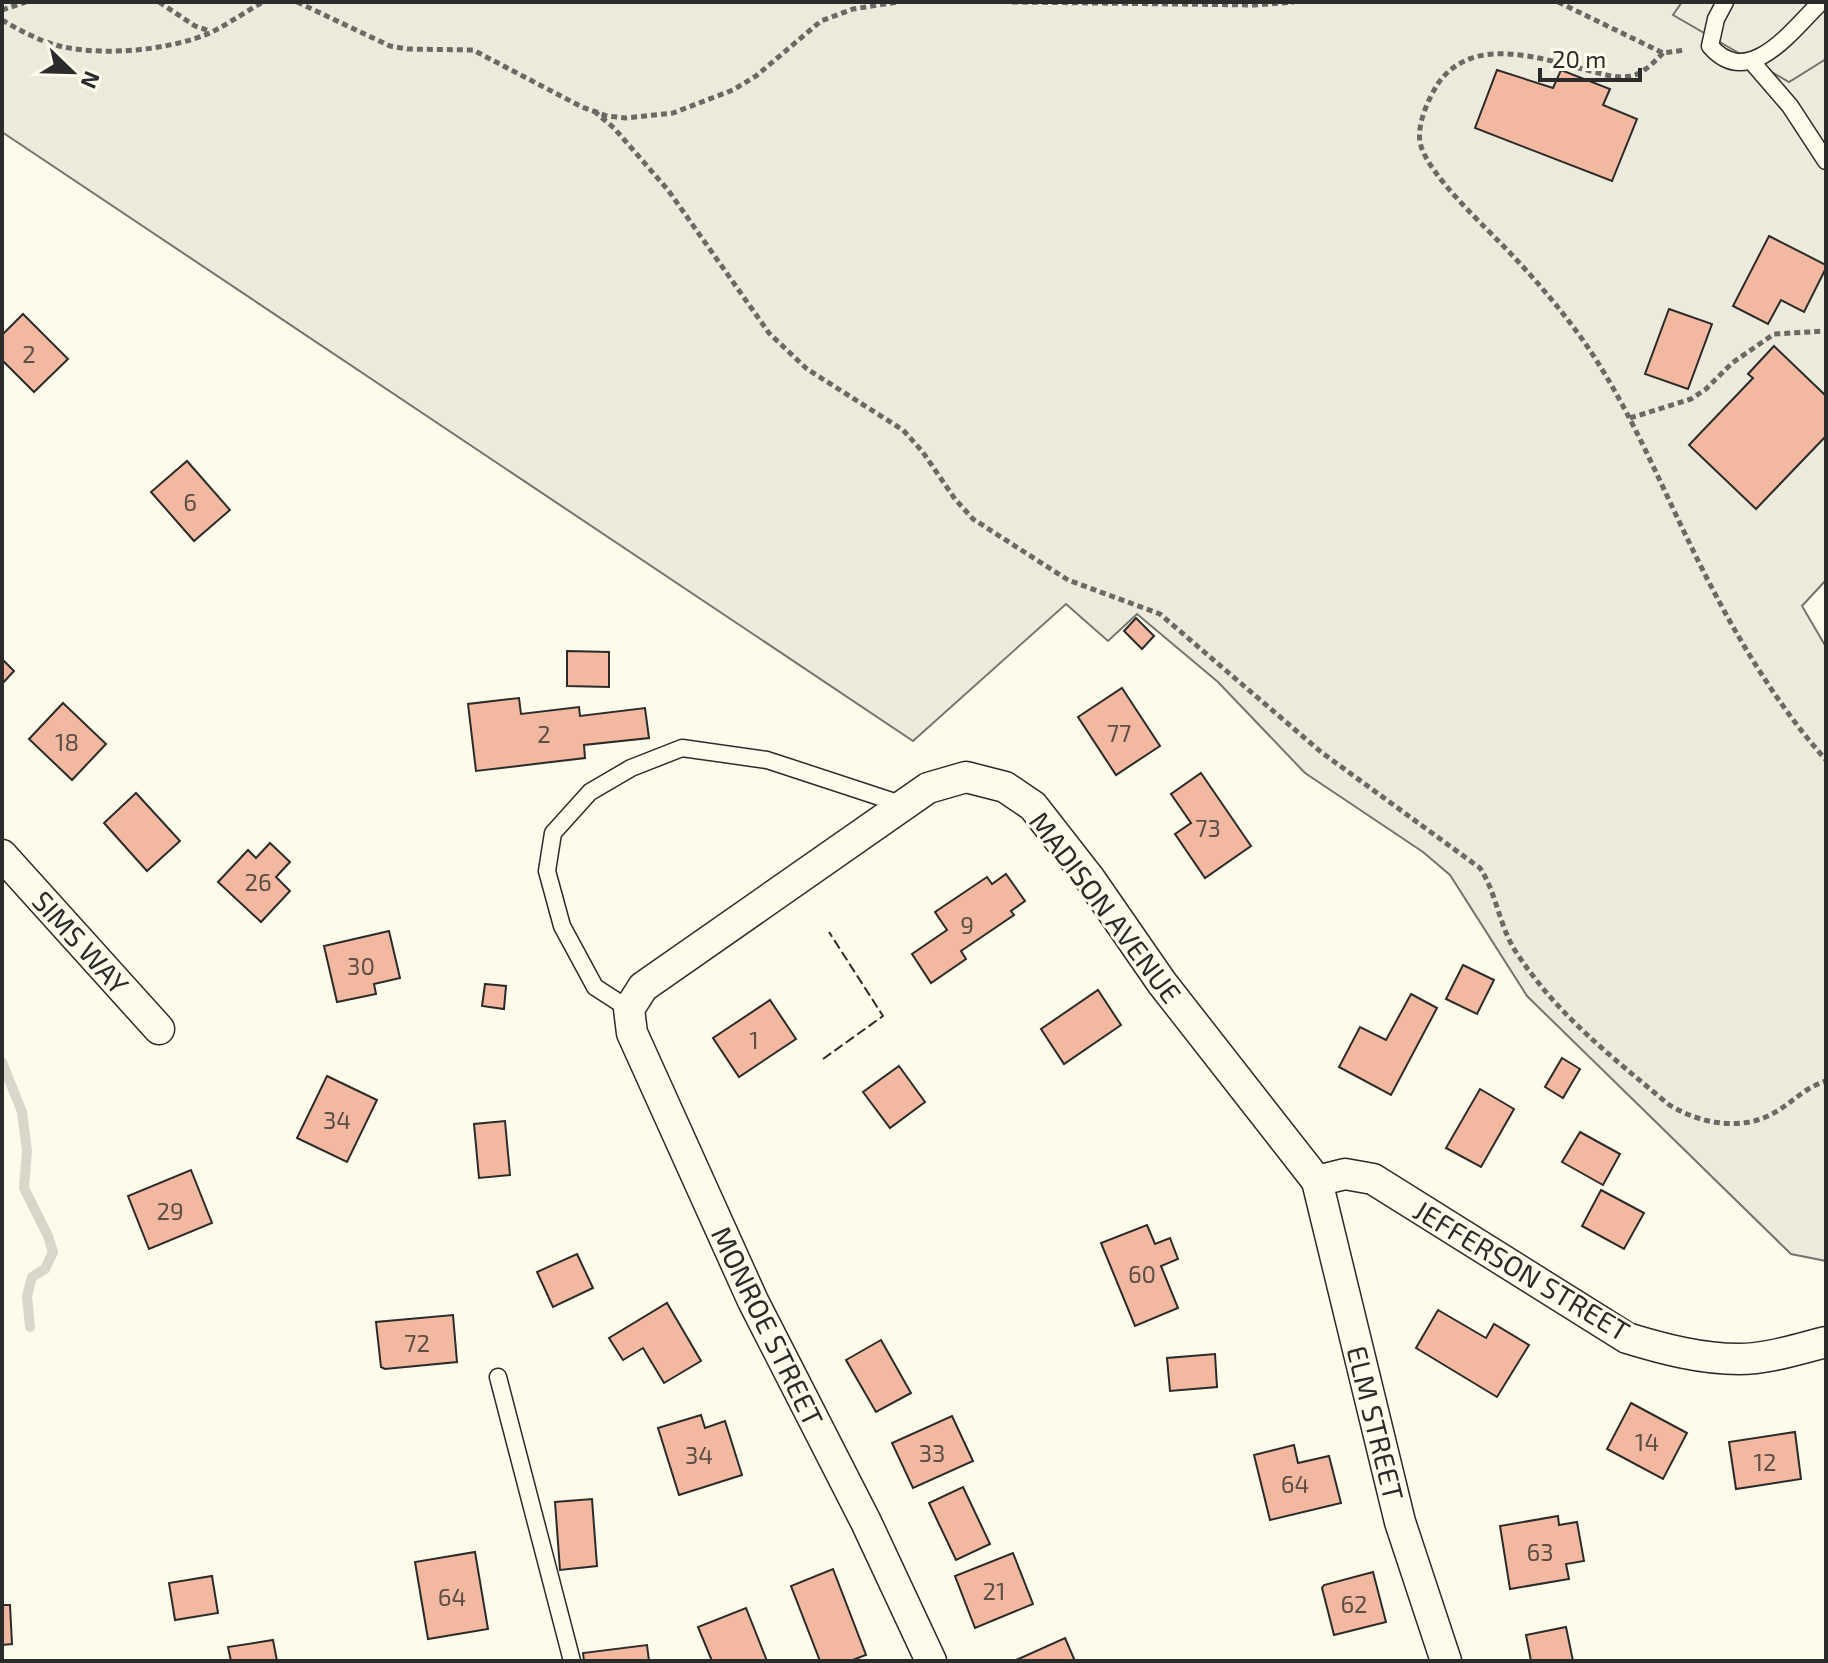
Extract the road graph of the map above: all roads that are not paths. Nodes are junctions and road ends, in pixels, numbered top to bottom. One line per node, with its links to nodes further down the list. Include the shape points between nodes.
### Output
1 (1725, 2): 3 (lane, via 1710,46 1726,60)
2 (1821, 2): 3 (lane)
3 (1752, 62): 4 (lane, via 1790,106)
4 (1826, 161)
5 (904, 805): 7 (street, MADISON AVENUE); 7 (lane, via 767,760 682,748 590,792 553,833 547,871 562,926 595,987); 9 (street, MADISON AVENUE, via 928,788 966,777 1005,787 1033,806 1162,983)
6 (2, 855): 8 (street, SIMS WAY)
7 (636, 998): 13 (street, MONROE STREET, via 632,1033 753,1301)
8 (159, 1029)
9 (1317, 1181): 10 (street, JEFFERSON STREET, via 1345,1174 1373,1179 1627,1338 1678,1352 1740,1359); 14 (street, ELM STREET, via 1400,1522)
10 (1826, 1342)
11 (498, 1377): 12 (lane)
12 (572, 1661)
13 (931, 1661)
14 (1446, 1661)

